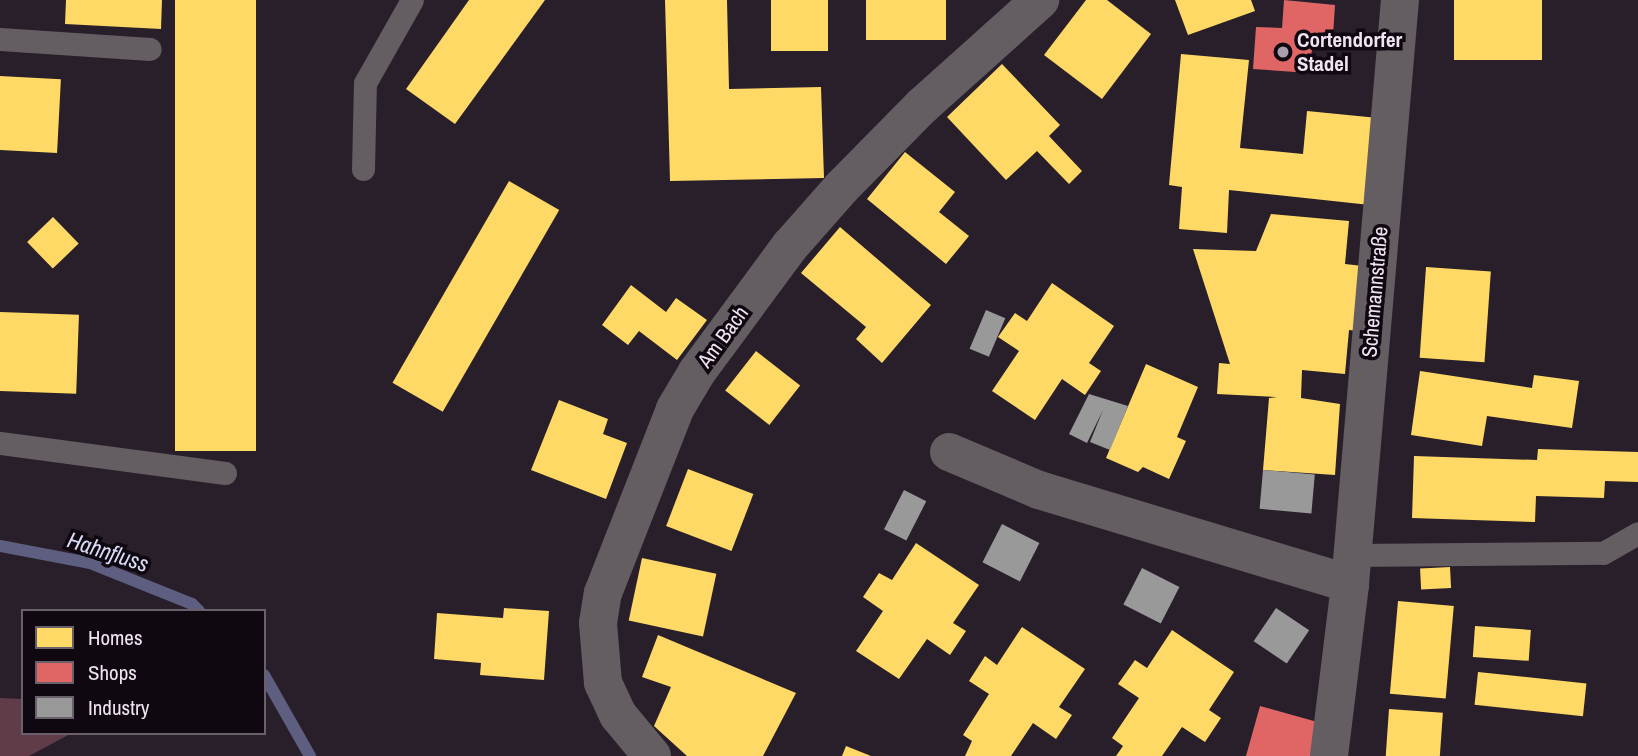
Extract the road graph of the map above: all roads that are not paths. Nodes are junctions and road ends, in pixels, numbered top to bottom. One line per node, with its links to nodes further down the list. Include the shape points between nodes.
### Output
1 (412, 0): 6 (lane, via 365,83)
2 (1040, 0): 12 (street, Am Bach, via 922,106 834,197 775,267 675,409 603,593 598,622 603,682 618,715)
3 (1400, 0): 11 (street, Schemannstraße)
4 (0, 39): 5 (lane)
5 (150, 49)
6 (363, 169)
7 (0, 443): 9 (lane)
8 (949, 452): 11 (street, via 1039,491)
9 (225, 473)
10 (1638, 533): 11 (lane, via 1603,553)
11 (1351, 570): 13 (street, Schemannstraße)
12 (652, 756)
13 (1329, 756)

